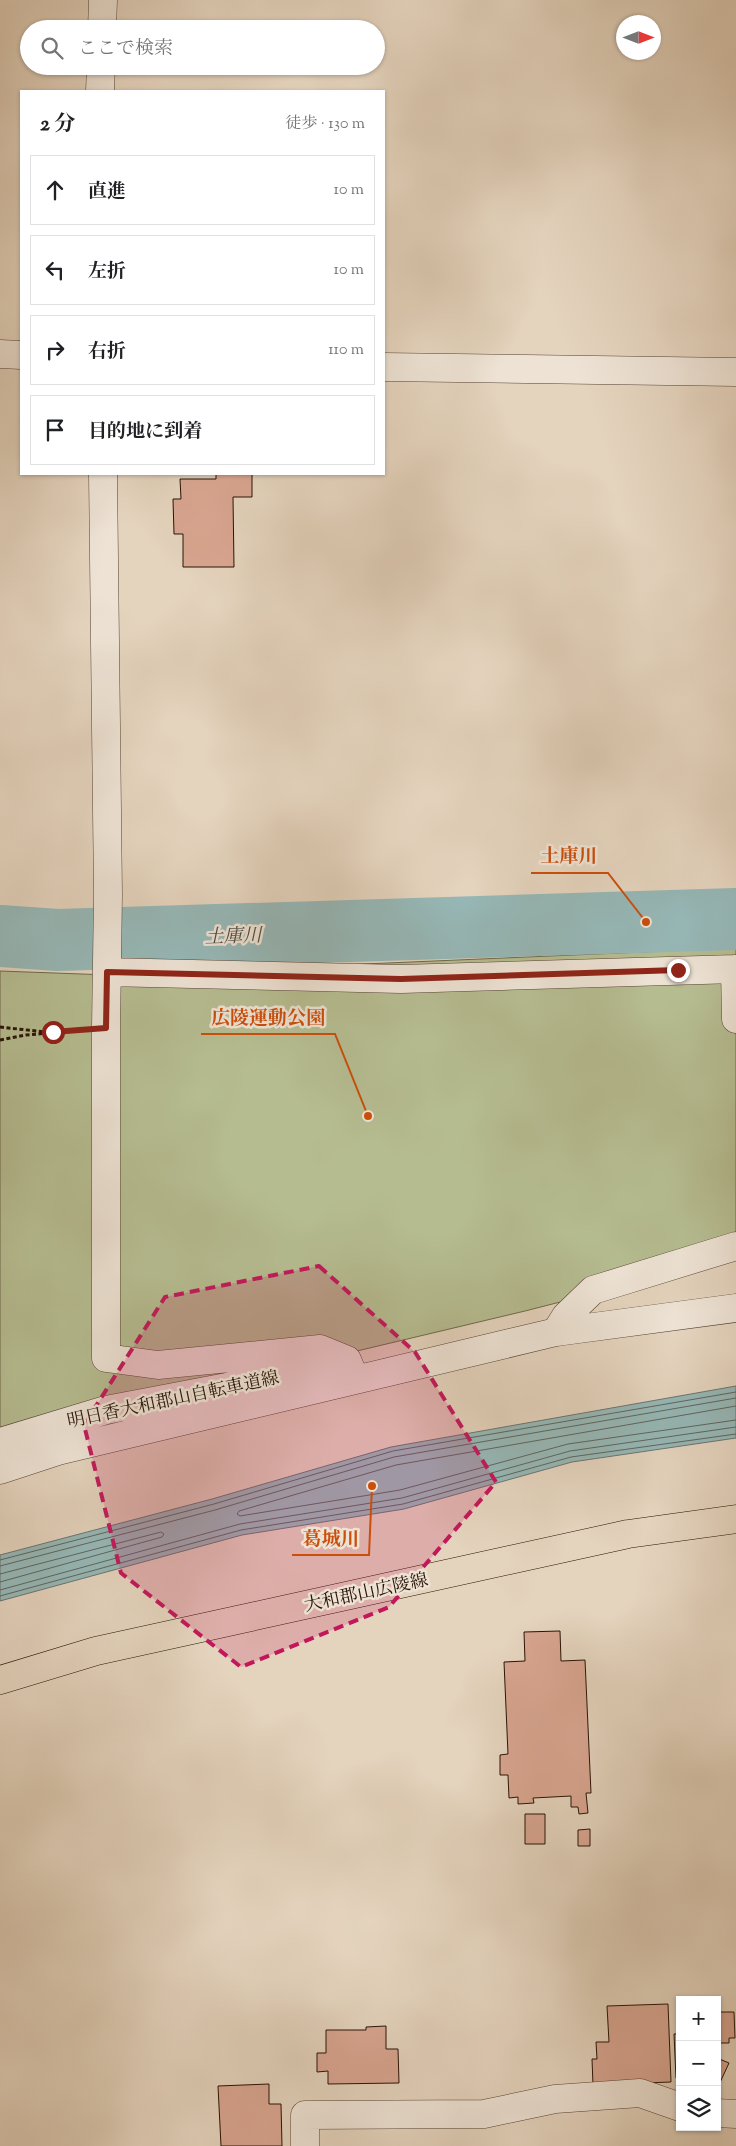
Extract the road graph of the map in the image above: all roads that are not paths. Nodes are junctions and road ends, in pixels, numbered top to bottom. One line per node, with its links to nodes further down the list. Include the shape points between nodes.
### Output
1 (103, 0): 2 (street)
2 (102, 20)
3 (101, 75): 4 (street)
4 (100, 90)
5 (0, 354): 6 (street)
6 (20, 355)
7 (385, 367): 8 (street)
8 (736, 372)
9 (103, 475): 11 (street)
10 (736, 969): 11 (street, via 401,979); 12 (street)
11 (107, 972): 16 (street, via 106,1358 158,1365 320,1349)
12 (736, 1019)
13 (736, 1246): 15 (street, via 594,1290 566,1316)
14 (736, 1308): 15 (street)
15 (556, 1332): 16 (street)
16 (351, 1370): 17 (street, 明日香大和郡山自転車道線, via 227,1387 106,1410); 18 (street)
17 (0, 1442)
18 (0, 1470)
19 (736, 1519): 20 (main road, 大和郡山広陵線, via 628,1534 96,1651)
20 (0, 1680)
21 (676, 2106): 24 (street, via 640,2093 554,2099 484,2114 305,2115)
22 (721, 2113): 23 (street)
23 (736, 2114)
24 (305, 2146)

